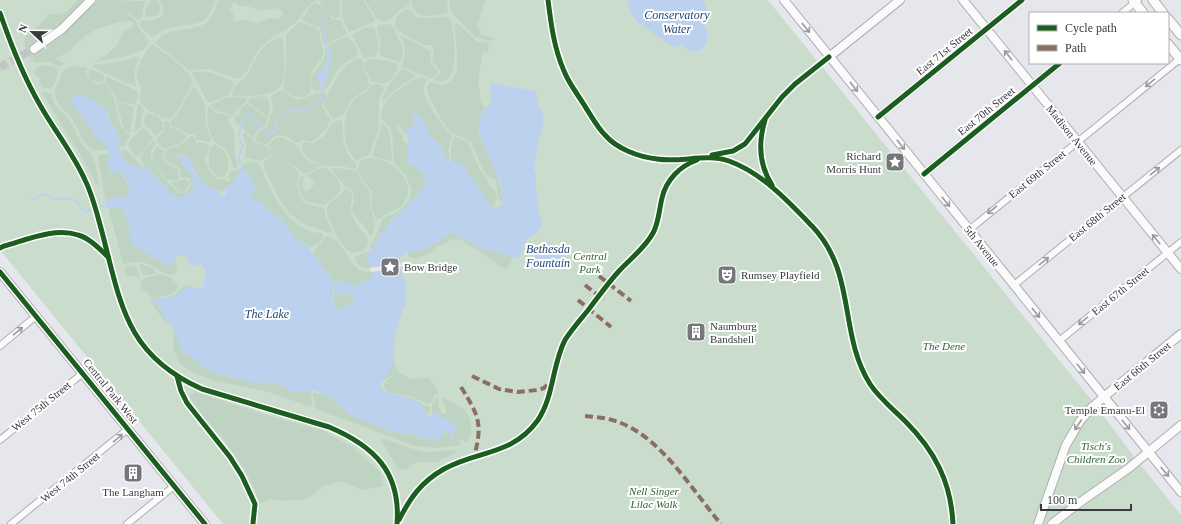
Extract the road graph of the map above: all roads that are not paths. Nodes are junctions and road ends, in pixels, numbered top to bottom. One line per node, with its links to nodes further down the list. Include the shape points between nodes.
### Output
1 (91, 0): 15 (main road, via 62,29)
2 (784, 0): 16 (main road, 5th Avenue, one-way to 16)
3 (900, 0): 16 (main road)
4 (963, 0): 12 (main road, Madison Avenue)
5 (1022, 0): 12 (street, East 71st Street)
6 (1153, 0): 10 (main road)
7 (1135, 1): 8 (street); 9 (main road)
8 (1123, 12)
9 (1142, 12)
10 (1162, 12)
11 (1169, 20): 13 (main road)
12 (987, 29): 19 (main road, Madison Avenue, one-way to 12); 20 (street, East 71st Street)
13 (1181, 35)
14 (1169, 45): 17 (main road)
15 (34, 50)
16 (829, 57): 20 (main road, 5th Avenue, one-way to 20)
17 (1181, 59): 21 (street, East 69th Street, one-way to 21)
18 (1059, 64): 19 (street, East 70th Street)
19 (1032, 86): 21 (main road, Madison Avenue); 23 (street, East 70th Street)
20 (878, 117): 23 (main road, 5th Avenue, one-way to 23)
21 (1077, 142): 24 (main road, Madison Avenue); 25 (street, East 69th Street, one-way to 25)
22 (1181, 150): 24 (street, East 68th Street, one-way to 22)
23 (924, 174): 25 (main road, 5th Avenue, one-way to 25)
24 (1122, 197): 27 (main road, Madison Avenue, one-way to 24); 30 (street, East 68th Street, one-way to 24)
25 (968, 230): 30 (main road, 5th Avenue)
26 (1181, 242): 27 (street, East 67th Street)
27 (1168, 253): 28 (main road, Madison Avenue); 33 (street, East 67th Street, one-way to 33)
28 (1181, 269)
29 (0, 272): 31 (main road, Central Park West)
30 (1014, 285): 33 (main road, 5th Avenue, one-way to 33)
31 (36, 316): 34 (street, one-way to 31); 35 (main road, Central Park West)
32 (1181, 334): 36 (main road, East 66th Street)
33 (1059, 341): 36 (main road, 5th Avenue, one-way to 36)
34 (0, 346)
35 (83, 373): 38 (main road, Central Park West); 39 (street, West 75th Street)
36 (1104, 397): 40 (main road, 5th Avenue, one-way to 40); 46 (main road, East 66th Street, one-way to 46, via 1091,408 1070,438)
37 (1181, 426): 40 (main road)
38 (128, 429): 41 (main road, Central Park West); 43 (street, West 74th Street, one-way to 38)
39 (0, 440)
40 (1149, 453): 42 (main road, 5th Avenue, one-way to 42); 47 (main road)
41 (174, 486): 44 (street); 45 (main road, Central Park West)
42 (1181, 492)
43 (11, 524)
44 (127, 524)
45 (205, 524)
46 (1038, 524)
47 (1052, 524)

